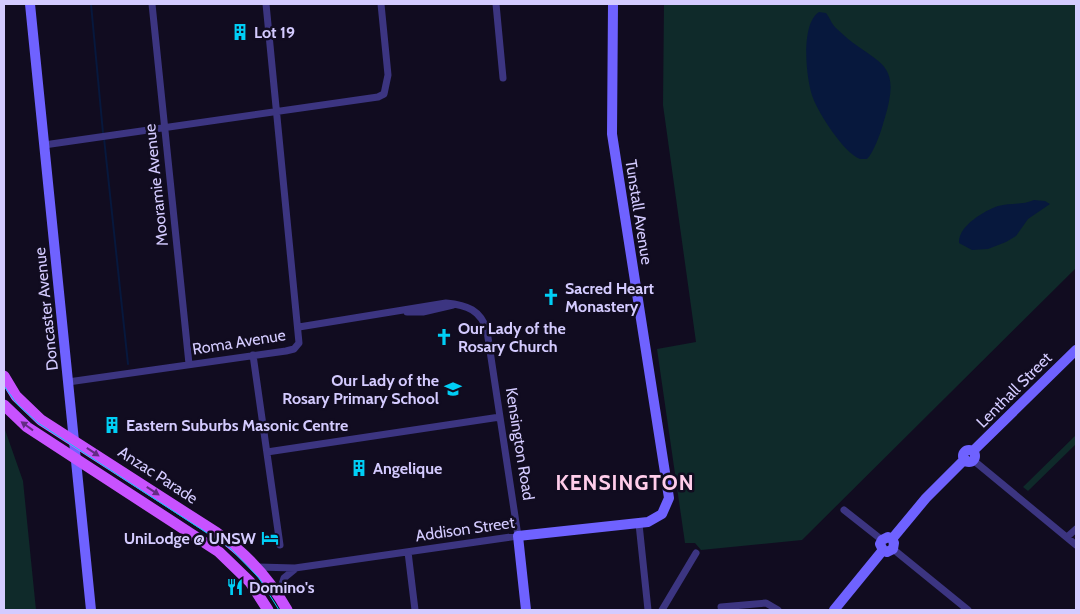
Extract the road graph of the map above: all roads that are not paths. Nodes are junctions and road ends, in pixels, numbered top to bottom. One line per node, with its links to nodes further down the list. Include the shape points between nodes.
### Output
1 (30, 4): 10 (street, Doncaster Avenue)
2 (152, 4): 9 (street, Mooramie Avenue)
3 (266, 4): 8 (street)
4 (381, 4): 8 (street, via 388,74 384,94 370,99)
5 (496, 4): 7 (street)
6 (613, 4): 25 (street, Tunstall Avenue, via 612,134 668,488 667,507 662,514)
7 (503, 78)
8 (277, 112): 9 (street); 12 (street)
9 (164, 127): 10 (street); 15 (street, Mooramie Avenue)
10 (44, 145): 17 (street, Doncaster Avenue)
11 (479, 313): 12 (street, Roma Avenue, via 458,304 423,312 397,312); 19 (street, Kensington Road, via 487,331)
12 (299, 327): 14 (street, Roma Avenue, via 299,343 294,349)
13 (1076, 350): 22 (street, Lenthall Street)
14 (253, 355): 15 (street, Roma Avenue); 21 (street)
15 (189, 364): 17 (street, Roma Avenue)
16 (4, 376): 20 (main road, Anzac Parade, via 29,410)
17 (68, 382): 20 (street, Doncaster Avenue)
18 (4, 405): 23 (main road, Anzac Parade, one-way to 18, via 27,427)
19 (500, 417): 21 (street); 27 (street, Kensington Road)
20 (74, 440): 23 (street, Doncaster Avenue); 34 (main road, Anzac Parade, one-way to 34, via 217,533)
21 (267, 452): 29 (street)
22 (970, 457): 28 (street); 30 (street, Lenthall Street, via 926,498)
23 (76, 458): 38 (street, Doncaster Avenue); 39 (main road, Anzac Parade, via 219,552 250,582)
24 (844, 510): 30 (street)
25 (639, 524): 27 (street, Addison Street); 43 (street)
26 (1076, 529): 28 (street)
27 (518, 536): 32 (street, Addison Street); 42 (street, Kensington Road)
28 (1067, 537): 31 (street)
29 (280, 544)
30 (887, 545): 46 (street, Lenthall Street); 47 (street)
31 (1076, 545)
32 (408, 552): 35 (street, Addison Street); 41 (street)
33 (696, 553): 44 (street)
34 (258, 567): 35 (street, Addison Street); 36 (main road, Anzac Parade)
35 (295, 568): 36 (street, via 284,578)
36 (278, 596): 40 (main road, Anzac Parade)
37 (720, 607): 45 (street, via 766,603)
38 (91, 610)
39 (268, 610)
40 (286, 610)
41 (415, 610)
42 (526, 610)
43 (648, 610)
44 (662, 610)
45 (778, 610)
46 (834, 610)
47 (968, 610)

